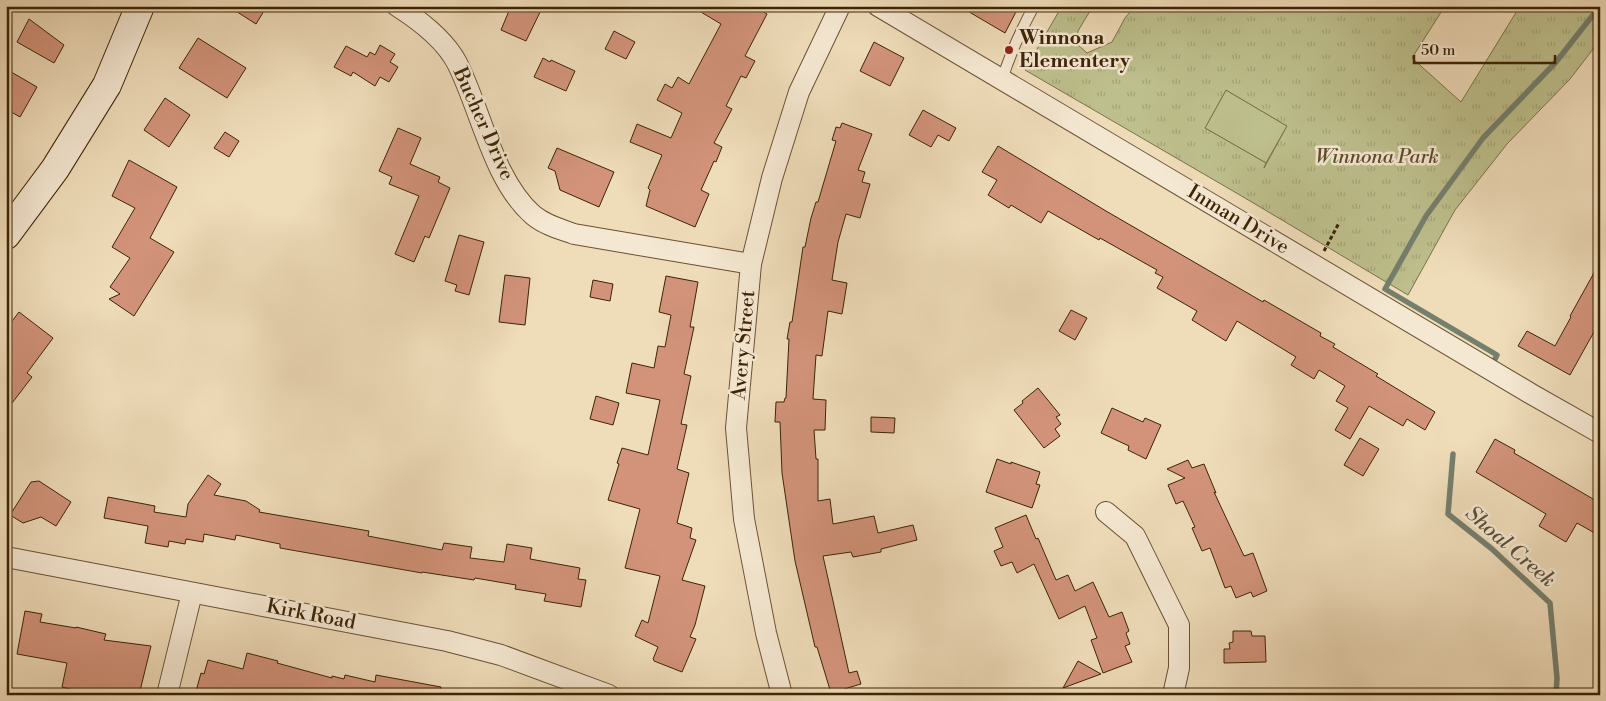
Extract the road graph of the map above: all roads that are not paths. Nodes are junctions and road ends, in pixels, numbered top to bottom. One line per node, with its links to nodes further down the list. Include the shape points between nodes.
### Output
1 (140, 6): 7 (main road, via 106,85 55,168)
2 (397, 6): 8 (street, Bucher Drive, via 432,31 456,62 501,172 515,196 534,215 552,227 574,234)
3 (840, 6): 8 (street, Avery Street, via 800,92 772,178)
4 (878, 6): 6 (street, Inman Drive)
5 (1034, 6): 6 (lane)
6 (1002, 80): 9 (street, Inman Drive, via 1533,396)
7 (6, 235)
8 (751, 264): 15 (street, Avery Street, via 736,428 744,519 766,633)
9 (1598, 429)
10 (1106, 512): 16 (street, via 1135,536 1179,625 1179,668)
11 (6, 557): 12 (street, Kirk Road)
12 (192, 593): 13 (street); 14 (street, Kirk Road, via 447,641 501,655)
13 (167, 695)
14 (609, 695)
15 (782, 695)
16 (1173, 695)

